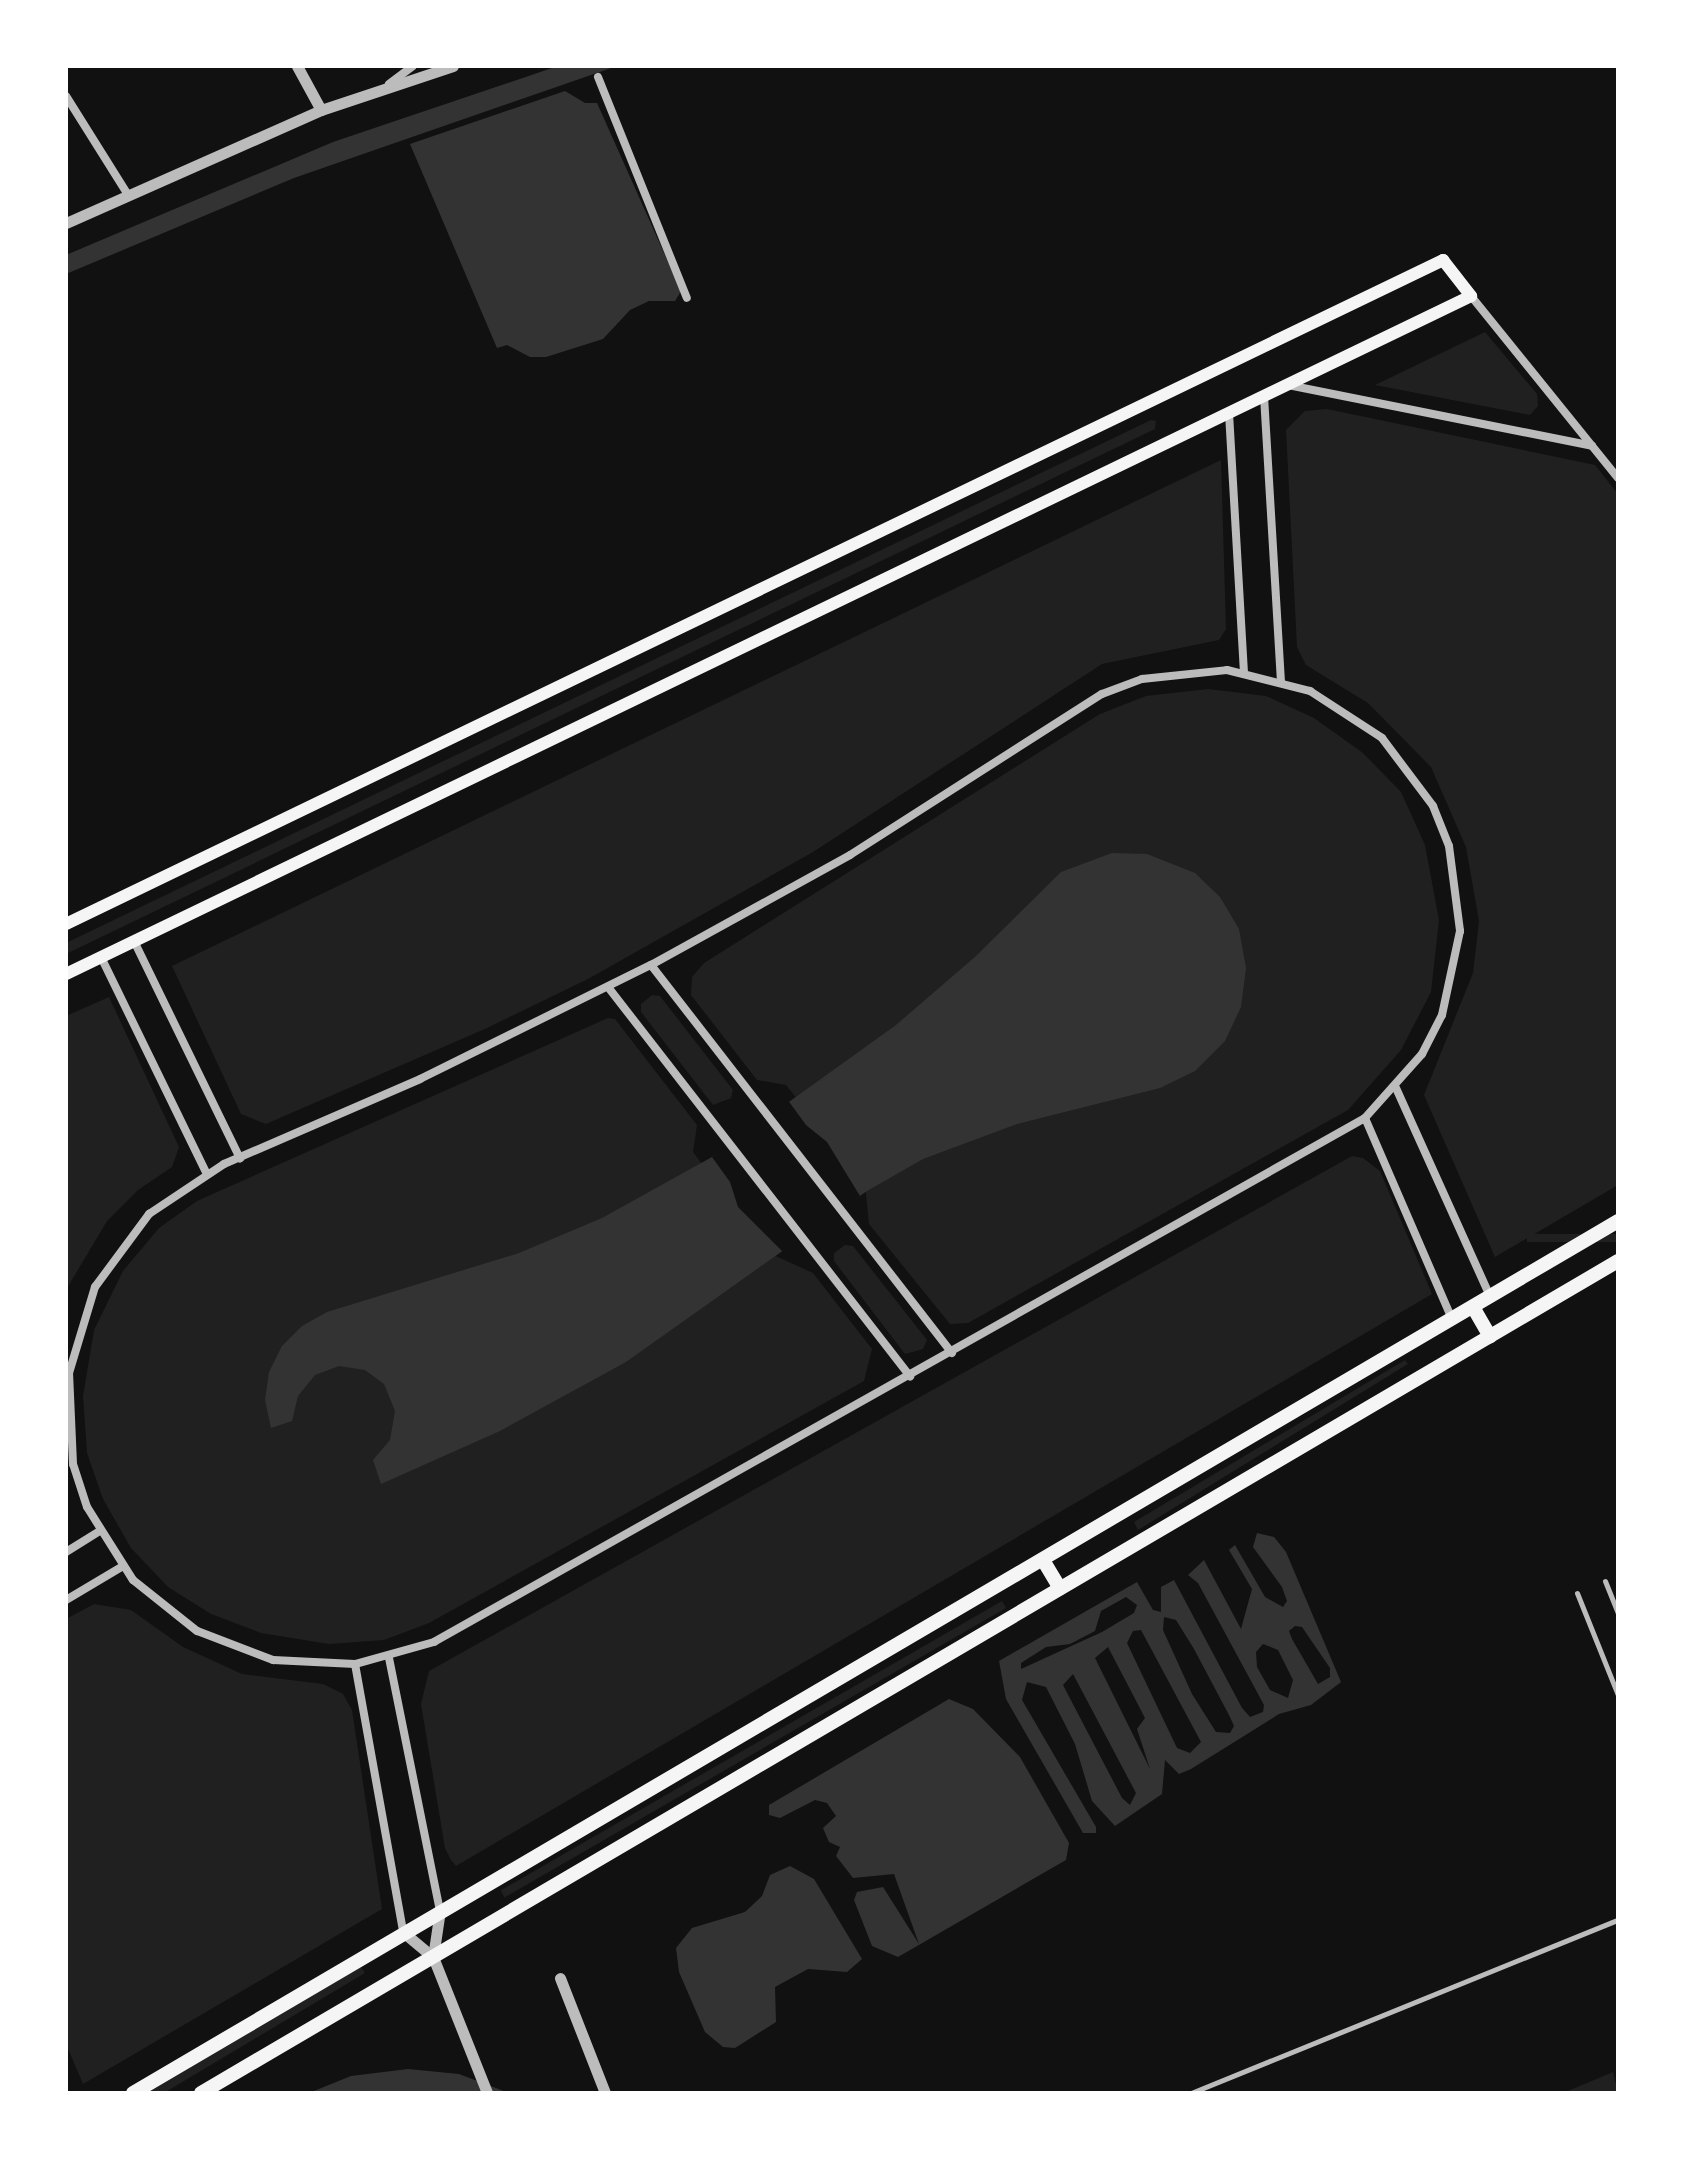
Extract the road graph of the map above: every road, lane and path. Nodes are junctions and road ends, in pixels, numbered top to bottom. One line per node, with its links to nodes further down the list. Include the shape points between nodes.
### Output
1 (297, 66): 7 (street)
2 (413, 66): 5 (street)
3 (453, 66): 5 (street)
4 (598, 77): 11 (street)
5 (382, 90): 7 (street)
6 (66, 96): 8 (street)
7 (321, 110): 8 (street)
8 (128, 195): 9 (street)
9 (66, 223)
10 (1471, 296): 12 (main road); 15 (street); 19 (main road, via 1443,260)
11 (687, 298)
12 (1287, 385): 13 (main road); 15 (street)
13 (1264, 396): 14 (main road); 18 (street)
14 (1229, 413): 17 (street); 20 (main road)
15 (1592, 446): 16 (street)
16 (1618, 478)
17 (1244, 673): 18 (street); 22 (street, via 1184,671 1102,694 850,855)
18 (1281, 681): 25 (street, via 1348,711 1382,738 1418,782 1449,846 1460,931 1454,974 1442,1015)
19 (66, 924)
20 (134, 941): 21 (main road); 27 (street)
21 (101, 957): 23 (main road); 28 (street)
22 (651, 965): 24 (street); 35 (street)
23 (66, 974)
24 (608, 987): 27 (street, via 420,1079); 36 (street)
25 (1396, 1088): 26 (street); 31 (street)
26 (1365, 1118): 33 (street); 35 (street)
27 (240, 1158): 28 (street)
28 (207, 1174): 37 (street, via 149,1214 119,1248 78,1329 67,1419 73,1464)
29 (1618, 1221): 31 (main road)
30 (1618, 1261): 34 (main road)
31 (1490, 1296): 32 (main road)
32 (1473, 1307): 33 (main road); 34 (main road)
33 (1452, 1319): 39 (main road)
34 (1490, 1336): 42 (main road)
35 (952, 1353): 36 (street)
36 (910, 1377): 46 (street, via 434,1642)
37 (100, 1531): 38 (street); 40 (street)
38 (66, 1552)
39 (1043, 1560): 42 (main road); 49 (main road)
40 (123, 1566): 44 (street); 47 (street, via 163,1608 233,1649 300,1664)
41 (1605, 1581): 45 (lane)
42 (1060, 1588): 52 (main road)
43 (1577, 1593): 48 (lane)
44 (66, 1600)
45 (1618, 1613)
46 (389, 1658): 47 (street); 49 (street)
47 (355, 1664): 51 (street)
48 (1618, 1695)
49 (440, 1910): 51 (main road); 52 (street)
50 (1618, 1920): 58 (lane)
51 (403, 1932): 52 (street); 54 (main road)
52 (433, 1957): 55 (main road); 56 (street)
53 (560, 1978): 57 (street)
54 (133, 2093)
55 (201, 2093)
56 (487, 2093)
57 (605, 2093)
58 (1191, 2093)

